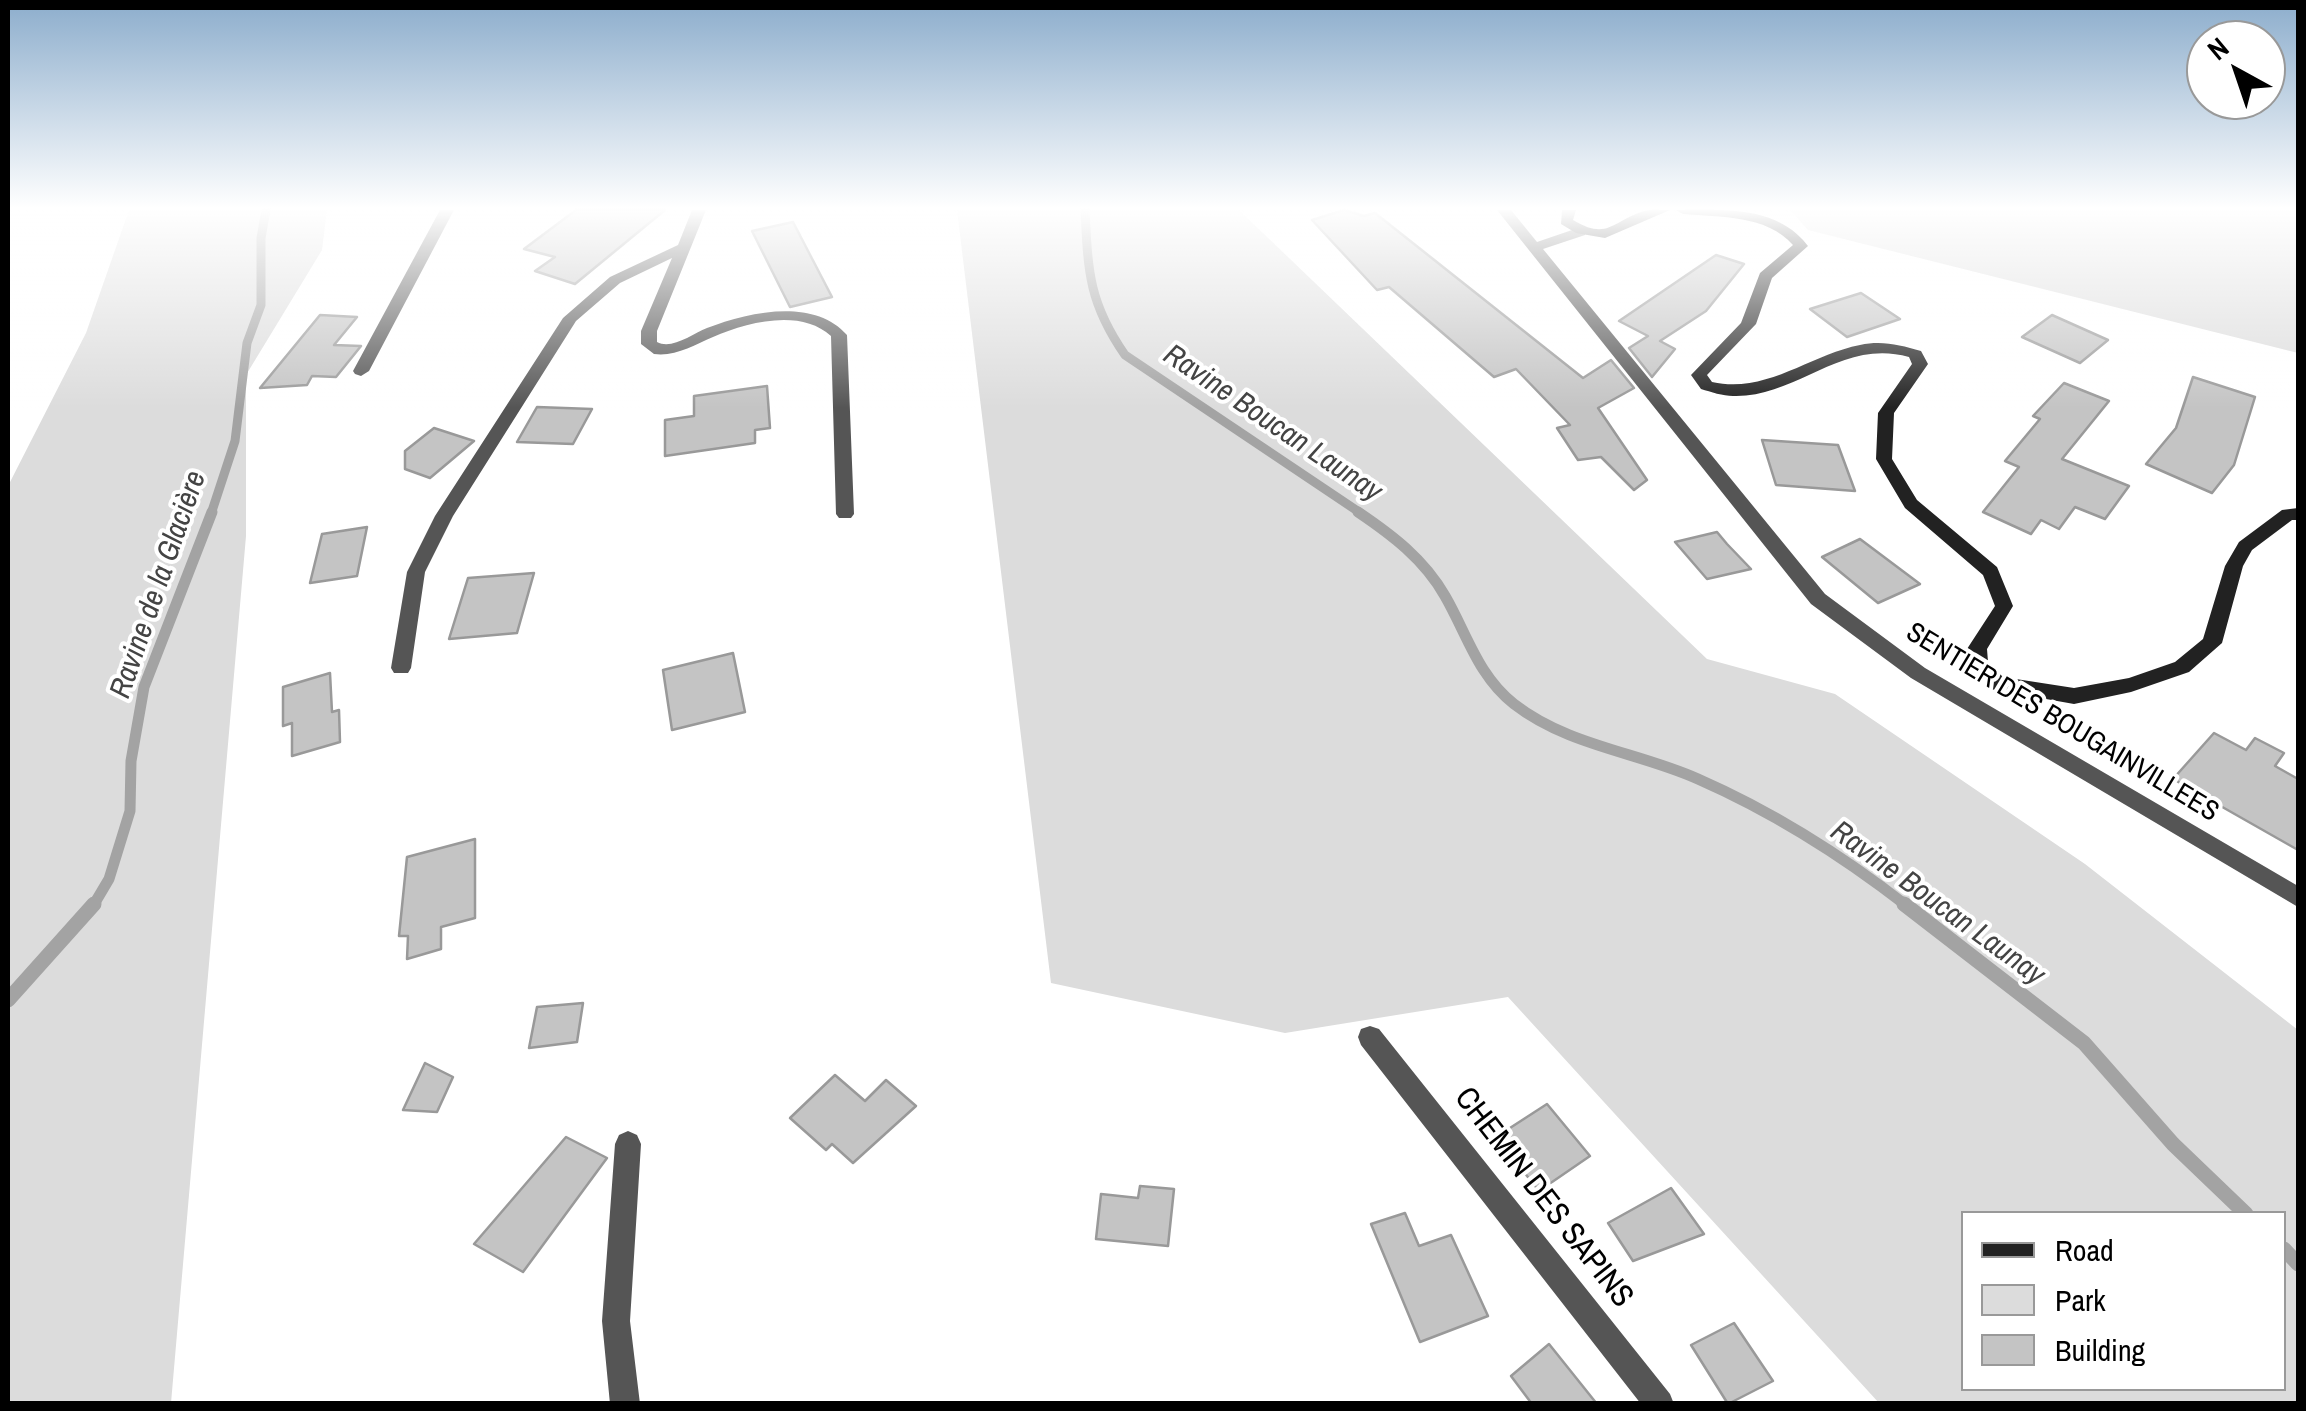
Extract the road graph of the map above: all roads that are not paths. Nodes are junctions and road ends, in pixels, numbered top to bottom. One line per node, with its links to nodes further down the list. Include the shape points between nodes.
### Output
1 (412, 276): 6 (street)
2 (624, 276): 9 (street, via 570,318 444,516 416,572)
3 (673, 276): 7 (street, via 649,331 648,344 659,352 733,325 809,316 831,324 839,335)
4 (1556, 276): 11 (street, SENTIER DES BOUGAINVILLEES, via 1818,599 1918,673)
5 (1765, 276): 10 (main road, via 1748,324 1699,374 1707,386 1739,395 1886,344 1916,354 1920,364 1886,413 1884,459 1910,504 1990,572 2004,606 1977,649)
6 (361, 370)
7 (845, 514)
8 (2298, 514): 10 (main road, via 2288,514 2245,546 2212,643 2182,667 2074,696)
9 (401, 668)
10 (1997, 684): 11 (street)
11 (1988, 712): 12 (street, SENTIER DES BOUGAINVILLEES)
12 (2298, 897)
13 (1370, 1037): 16 (street, CHEMIN DES SAPINS)
14 (628, 1144): 15 (street, via 616,1321)
15 (625, 1404)
16 (1660, 1404)

